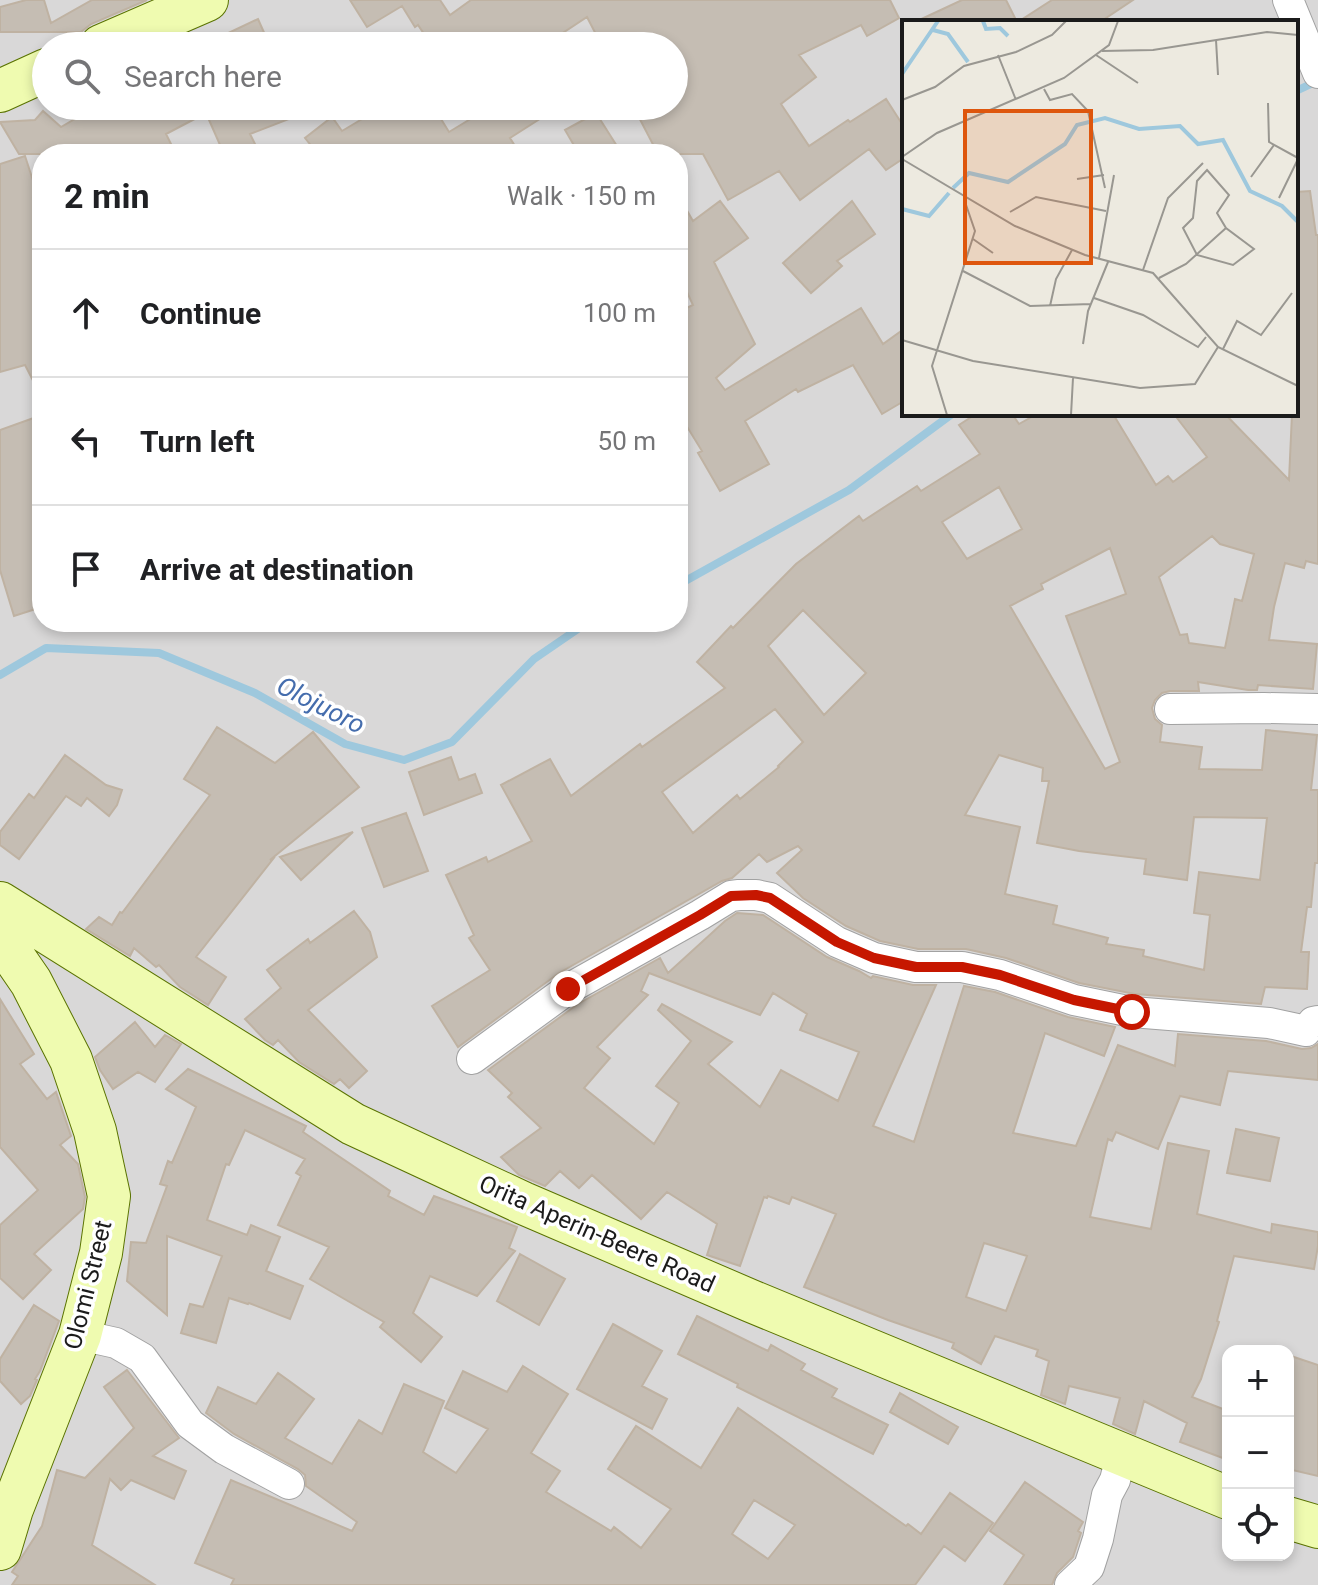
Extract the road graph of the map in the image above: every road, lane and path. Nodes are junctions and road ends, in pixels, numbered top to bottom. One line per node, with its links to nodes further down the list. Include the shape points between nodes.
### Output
1 (207, 0): 5 (main road)
2 (1288, 0): 3 (street)
3 (1296, 20)
4 (1298, 24): 6 (street)
5 (133, 32)
6 (1318, 73)
7 (32, 76): 8 (main road)
8 (0, 91)
9 (1170, 709): 10 (street)
10 (1318, 709)
11 (0, 903): 16 (main road, Orita Aperin-Beere Road, via 353,1124 566,1222)
12 (0, 937): 15 (main road, Olomi Street, via 31,982 71,1060 95,1131 109,1196)
13 (1318, 1021): 14 (street, via 1306,1031 1132,1012 962,967 916,967 874,958 837,942 770,898 739,895 568,989)
14 (472, 1059)
15 (80, 1335): 17 (street, via 116,1343 142,1358 190,1424); 21 (main road, Olomi Street)
16 (1122, 1453): 18 (main road, Orita Aperin-Beere Road); 22 (street, via 1089,1567)
17 (289, 1484)
18 (1222, 1495)
19 (1294, 1520): 20 (main road)
20 (1318, 1527)
21 (0, 1549)
22 (1070, 1585)

